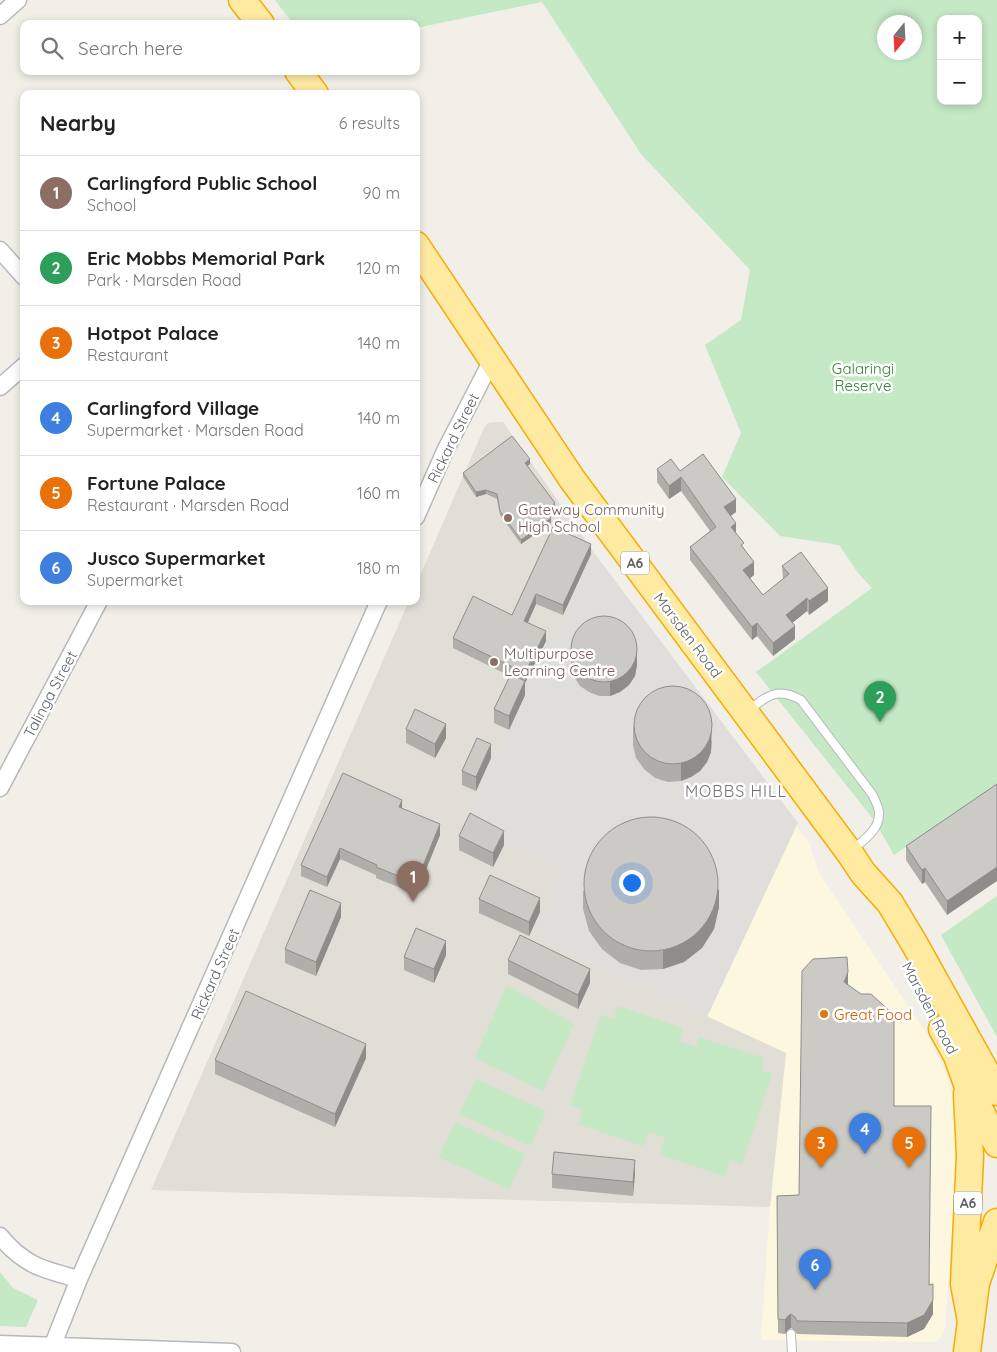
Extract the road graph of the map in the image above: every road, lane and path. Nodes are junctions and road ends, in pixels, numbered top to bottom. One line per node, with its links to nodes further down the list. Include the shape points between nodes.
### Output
1 (18, 0): 3 (street)
2 (242, 0): 4 (highway)
3 (0, 16)
4 (258, 20)
5 (301, 75): 6 (highway)
6 (312, 90)
7 (0, 250): 9 (street)
8 (420, 251): 10 (highway, Marsden Road / A6)
9 (20, 272)
10 (492, 360): 13 (street, Rickard Street); 16 (highway, Marsden Road / A6, via 581,492)
11 (20, 370): 12 (street)
12 (0, 387)
13 (420, 508)
14 (98, 605): 17 (street, Talinga Street)
15 (377, 605): 26 (street, Rickard Street)
16 (746, 712): 18 (highway, Marsden Road / A6); 18 (lane, via 765,697 778,693 801,700 867,787 879,811 878,822 865,840)
17 (0, 787)
18 (856, 862): 19 (highway, Marsden Road / A6, via 890,903); 21 (highway, Marsden Road / A6, via 874,908 957,1056)
19 (969, 1042): 20 (highway); 22 (highway, Marsden Road / A6)
20 (997, 1070)
21 (967, 1084): 23 (highway, Marsden Road / A6); 27 (highway, A6, via 970,1156 964,1284)
22 (997, 1092)
23 (997, 1144)
24 (997, 1222): 27 (highway, via 976,1283)
25 (0, 1236): 26 (street, via 11,1250 41,1269)
26 (79, 1279): 30 (street, Rickard Street)
27 (971, 1321): 33 (highway)
28 (791, 1334): 32 (lane)
29 (0, 1344): 30 (street)
30 (52, 1347): 31 (street)
31 (232, 1352)
32 (792, 1352)
33 (967, 1352)

